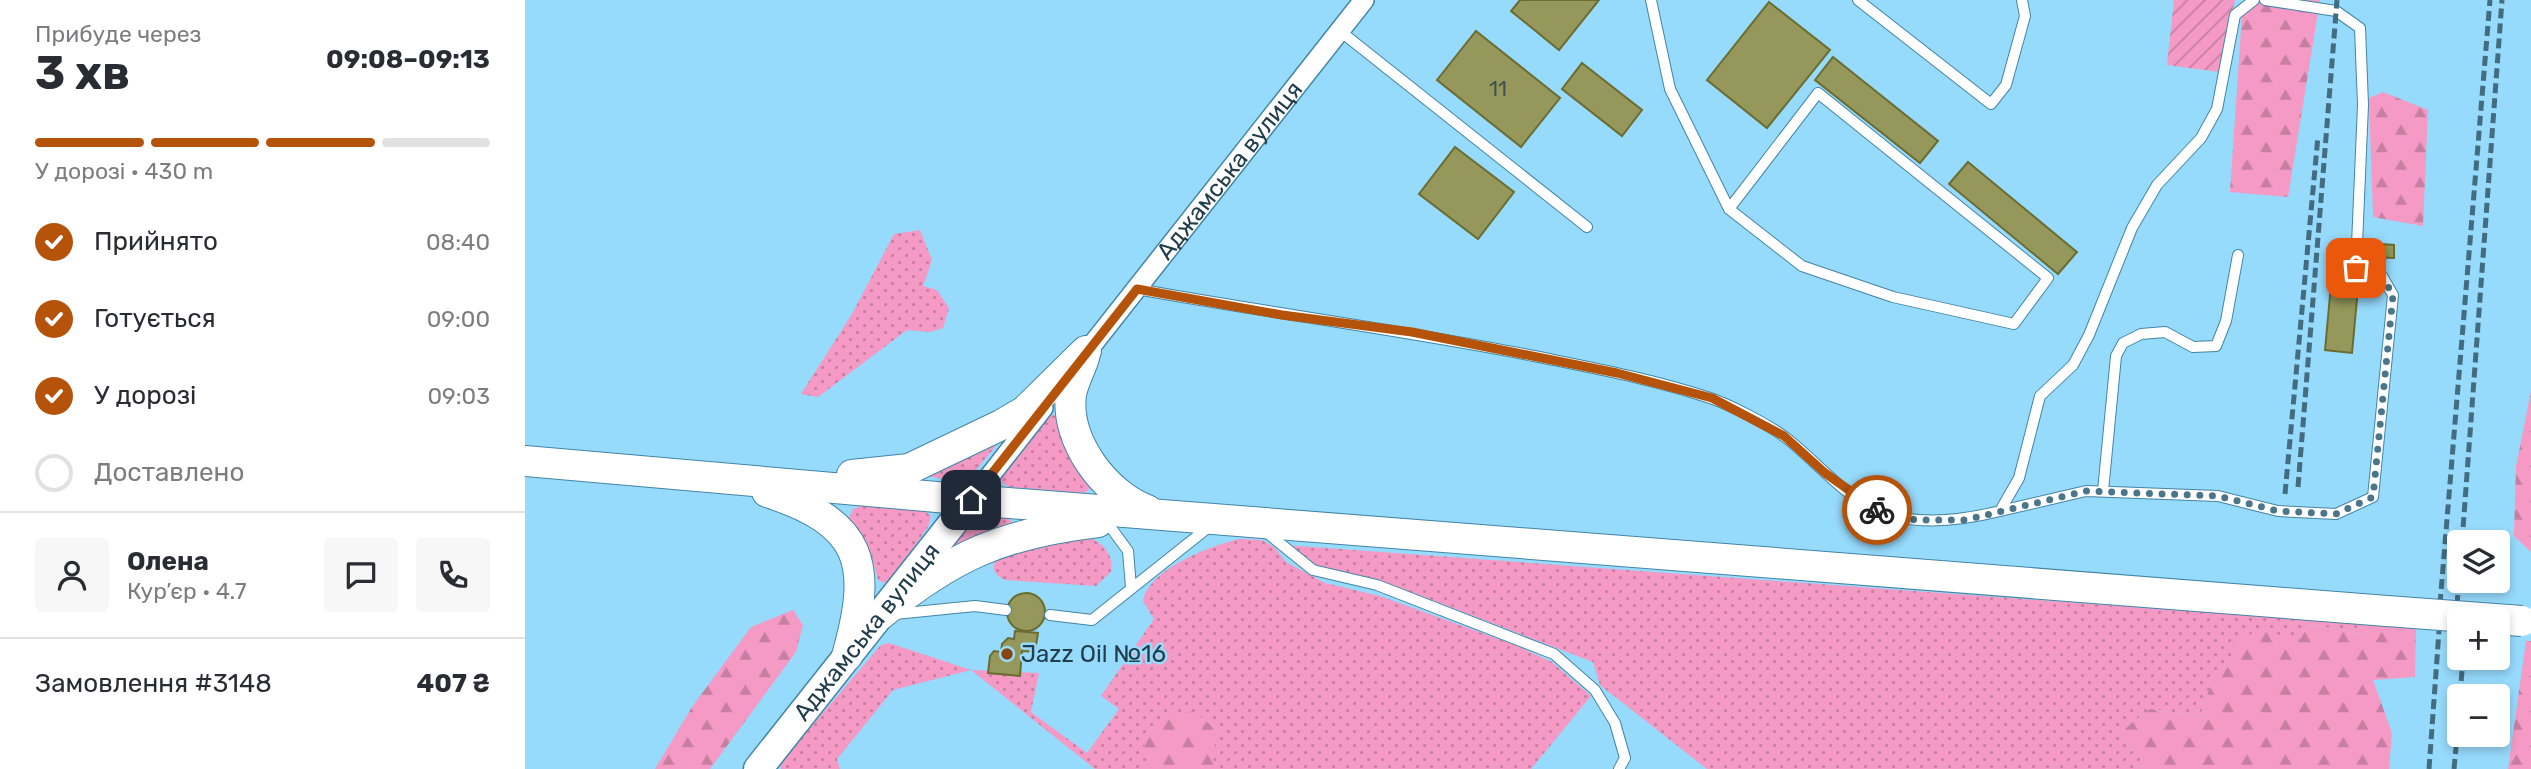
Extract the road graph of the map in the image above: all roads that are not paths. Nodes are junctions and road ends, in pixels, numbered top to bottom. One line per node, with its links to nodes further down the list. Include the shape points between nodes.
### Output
1 (1364, 0): 7 (street, Аджамська вулиця)
2 (1651, 0): 8 (lane, via 1670,89)
3 (1858, 0): 4 (lane, via 1991,104 2006,85 2025,16)
4 (2022, 0)
5 (2254, 0): 17 (lane, via 2235,15 2217,108 2201,138 2157,185 2132,228 2073,365 2040,396 2019,478)
6 (2265, 0): 15 (lane, via 2336,10 2360,28 2363,105 2356,268 2382,276 2393,295 2373,497 2336,514 2278,511 2218,496)
7 (1340, 31): 9 (lane); 11 (street, Аджамська вулиця)
8 (1729, 209): 8 (lane, via 1818,93 2048,278 2014,324 1893,298 1802,266)
9 (1587, 227)
10 (2238, 255): 15 (lane, via 2226,321 2216,346 2193,347 2165,332 2141,334 2123,343 2116,356)
11 (1137, 289): 12 (street, Аджамська вулиця); 17 (lane, via 1412,332 1617,373 1712,398 1784,436 1872,508 1915,520 1965,520)
12 (1086, 351): 14 (main road, via 1025,411 909,468 848,475); 16 (street, Аджамська вулиця); 18 (main road, via 1071,394 1073,424 1080,442 1111,487 1136,506)
13 (525, 461): 14 (main road)
14 (717, 476): 16 (main road); 27 (main road, via 803,503 843,535 860,569 861,586)
15 (2103, 492): 17 (lane, via 2086,491)
16 (971, 500): 18 (main road); 24 (main road, Аджамська вулиця)
17 (2000, 511)
18 (1158, 514): 19 (main road); 20 (main road)
19 (1219, 519): 21 (main road); 22 (lane)
20 (1105, 521): 22 (lane, via 1128,551); 24 (main road, via 994,543 934,573)
21 (1256, 522): 26 (main road, bridge); 29 (lane, via 1313,569 1377,585 1554,654 1595,690 1615,723 1625,758)
22 (1131, 587): 25 (lane, via 1092,620)
23 (1006, 610): 24 (lane, via 975,606)
24 (880, 615): 27 (main road, Аджамська вулиця)
25 (1050, 615)
26 (2527, 621)
27 (847, 656): 28 (main road, Аджамська вулиця)
28 (762, 767)
29 (1619, 769)

